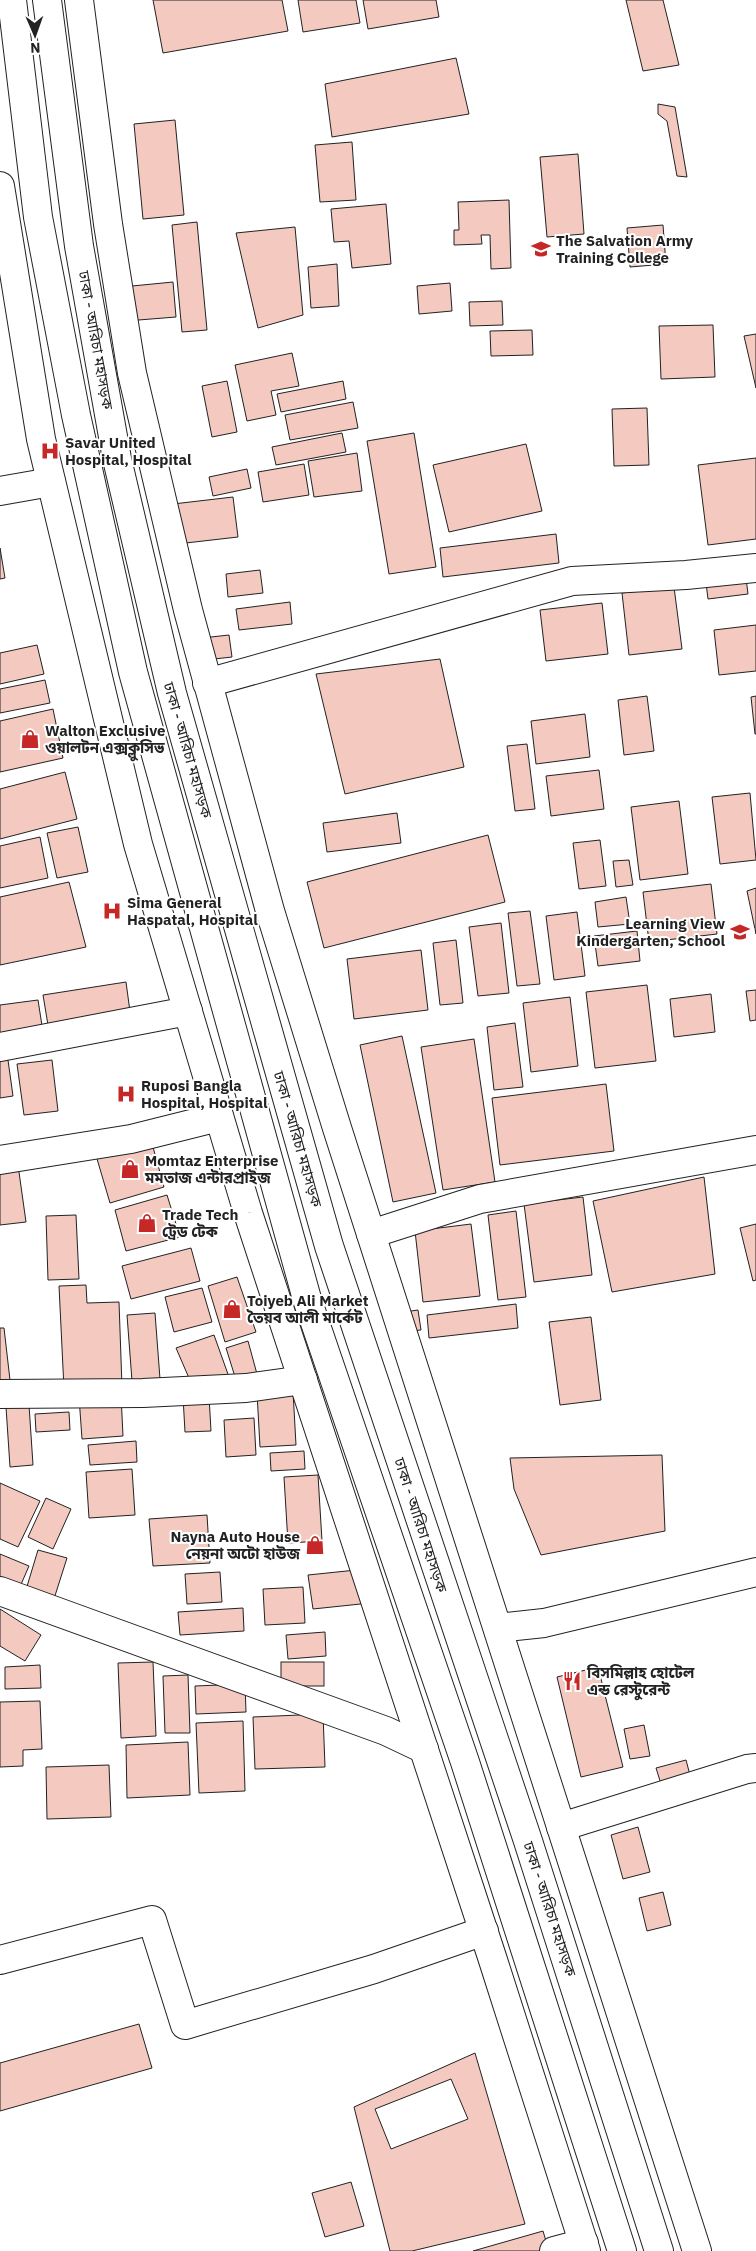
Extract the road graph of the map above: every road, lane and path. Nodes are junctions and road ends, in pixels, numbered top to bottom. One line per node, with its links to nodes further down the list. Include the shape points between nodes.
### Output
1 (12, 0): 28 (main road, ঢাকা - আরিচা মহাসড়ক, via 38,217 76,415 133,672 307,1298 464,1762)
2 (47, 0): 29 (main road, ঢাকা - আরিচা মহাসড়ক, via 79,246 115,449 172,693 329,1246 528,1841)
3 (80, 0): 9 (main road, via 108,224 132,373)
4 (0, 186): 5 (main road)
5 (4, 248): 6 (main road)
6 (51, 482): 7 (main road); 10 (main road, via 138,844)
7 (0, 491)
8 (756, 568): 9 (main road, via 686,576 572,582)
9 (207, 683): 15 (main road, via 270,912)
10 (188, 1010): 11 (main road); 12 (main road)
11 (0, 1047)
12 (219, 1117): 14 (main road, via 131,1138); 16 (main road)
13 (756, 1150): 15 (main road, via 480,1199)
14 (0, 1160)
15 (371, 1234): 20 (main road)
16 (303, 1380): 17 (main road, via 246,1388 143,1393); 21 (main road)
17 (0, 1394)
18 (756, 1572): 20 (main road, via 544,1623)
19 (0, 1591): 21 (main road, via 386,1731)
20 (498, 1628): 23 (main road)
21 (424, 1749): 24 (main road)
22 (756, 1768): 23 (main road)
23 (561, 1827): 30 (main road)
24 (484, 1931): 25 (main road, via 374,1969 185,2025 152,1920); 26 (main road)
25 (0, 1960)
26 (585, 2247): 27 (main road)
27 (554, 2251)
28 (622, 2251)
29 (659, 2251)
30 (696, 2251)

